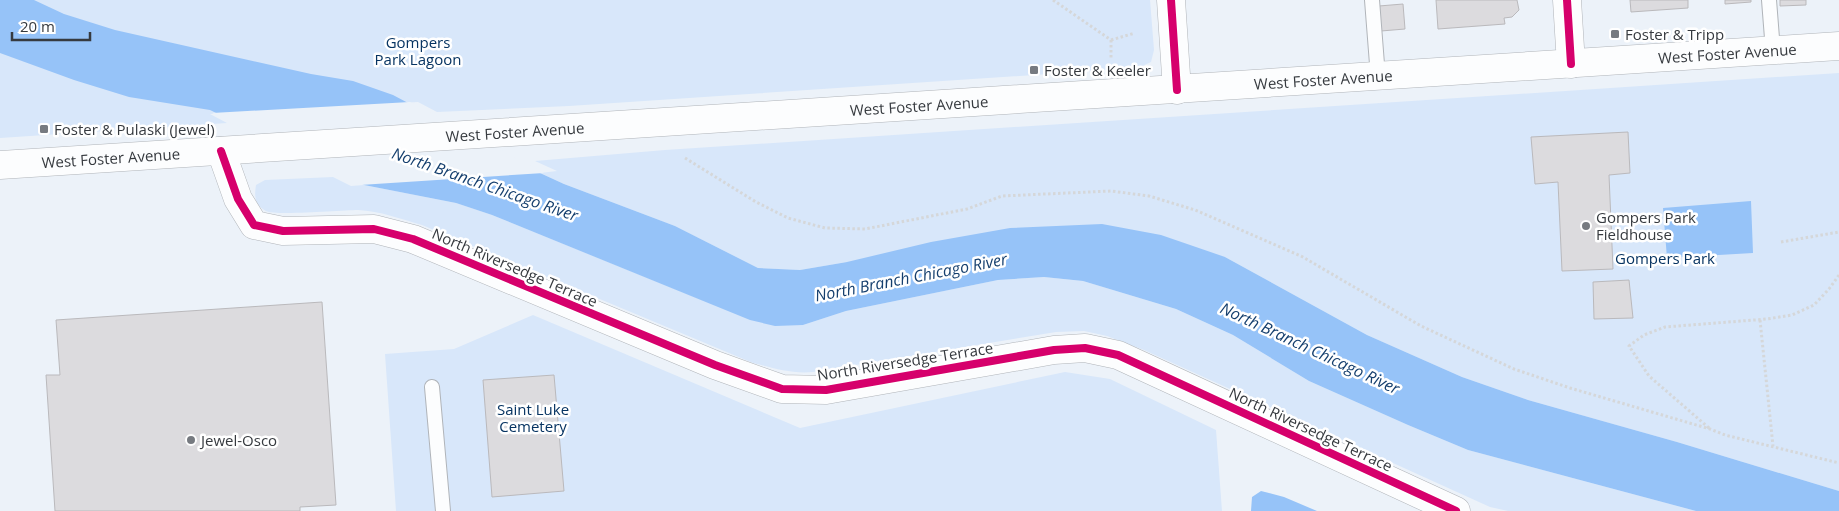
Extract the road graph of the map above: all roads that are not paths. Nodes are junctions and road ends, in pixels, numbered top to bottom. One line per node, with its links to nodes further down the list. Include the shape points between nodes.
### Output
1 (1172, 0): 9 (main road)
2 (1372, 0): 8 (lane)
3 (1567, 0): 7 (main road)
4 (1769, 0): 6 (lane)
5 (1839, 46): 6 (main road, West Foster Avenue)
6 (1773, 51): 7 (main road, West Foster Avenue)
7 (1571, 64): 8 (main road, West Foster Avenue)
8 (1378, 77): 9 (main road, West Foster Avenue)
9 (1177, 90): 10 (main road, West Foster Avenue)
10 (221, 151): 11 (main road, West Foster Avenue); 14 (main road, North Riversedge Terrace, via 238,199 254,225 283,231 374,229 413,239 715,365 782,389 826,390 1054,350 1085,348 1118,355)
11 (0, 165)
12 (432, 387): 13 (lane)
13 (443, 511)
14 (1456, 511)

